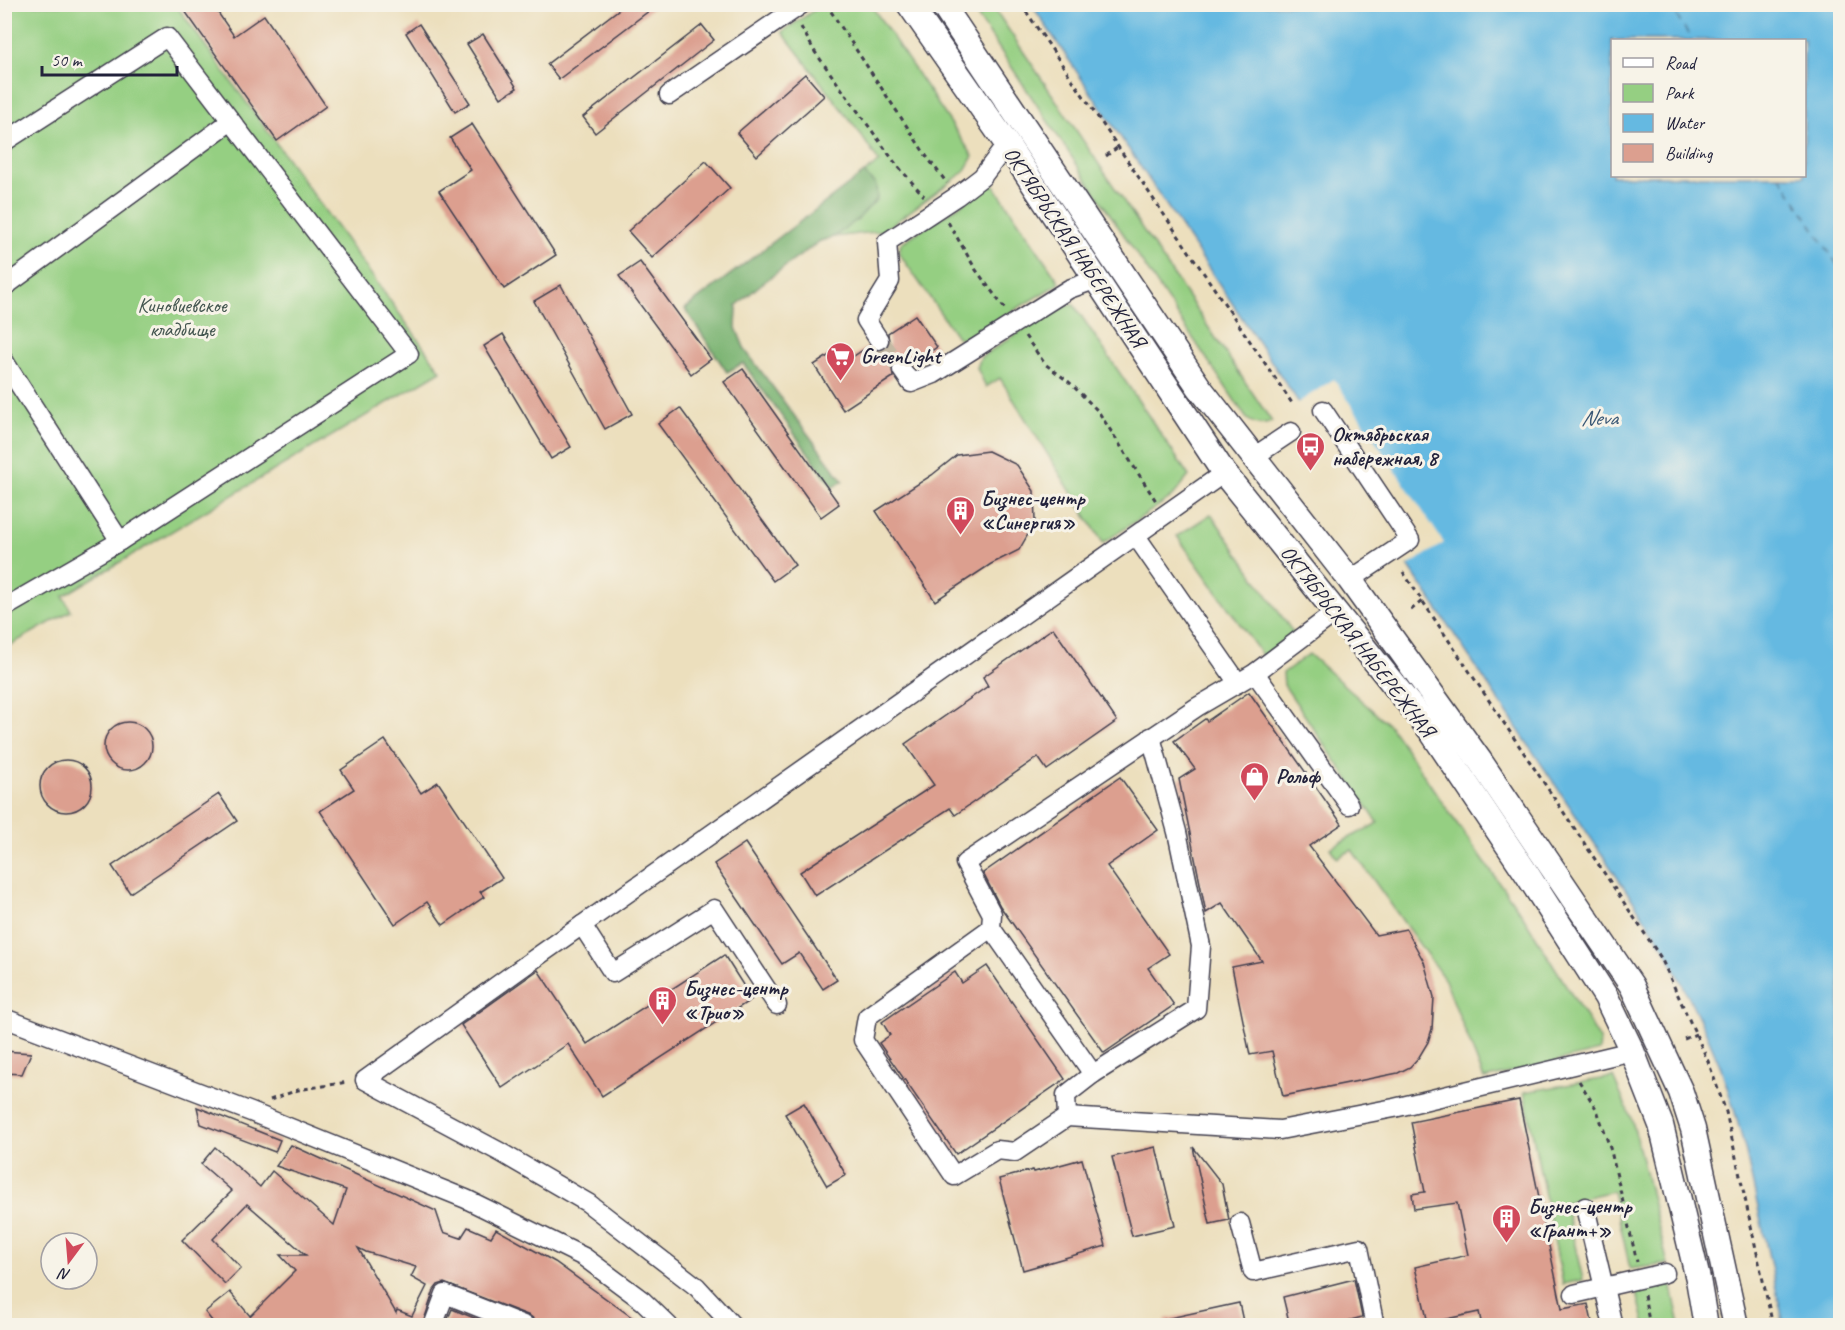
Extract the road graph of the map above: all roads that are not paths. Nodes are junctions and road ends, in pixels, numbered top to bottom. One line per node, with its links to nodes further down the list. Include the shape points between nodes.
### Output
1 (909, 4): 7 (main road, ОКТЯБРЬСКАЯ НАБЕРЕЖНАЯ)
2 (942, 4): 15 (main road, ОКТЯБРЬСКАЯ НАБЕРЕЖНАЯ, via 1199,387)
3 (797, 8): 4 (street)
4 (669, 95)
5 (231, 121): 6 (street, via 167,37); 9 (street); 18 (street, via 409,354)
6 (4, 142)
7 (1007, 144): 8 (main road, ОКТЯБРЬСКАЯ НАБЕРЕЖНАЯ); 10 (street, via 982,177 887,242 890,281 866,320)
8 (1097, 279): 12 (street, via 1069,288 934,374 911,383); 16 (main road, ОКТЯБРЬСКАЯ НАБЕРЕЖНАЯ)
9 (4, 287)
10 (879, 340)
11 (4, 361): 18 (street)
12 (903, 370)
13 (1323, 410): 19 (street, via 1410,540)
14 (1291, 432): 15 (street)
15 (1256, 456): 19 (main road, ОКТЯБРЬСКАЯ НАБЕРЕЖНАЯ)
16 (1224, 473): 17 (street); 21 (main road, ОКТЯБРЬСКАЯ НАБЕРЕЖНАЯ)
17 (1136, 536): 23 (street); 26 (street)
18 (120, 541): 20 (street)
19 (1350, 580): 45 (main road, ОКТЯБРЬСКАЯ НАБЕРЕЖНАЯ, via 1480,761 1632,986 1681,1092 1693,1129)
20 (4, 608)
21 (1336, 612): 22 (street); 30 (main road, ОКТЯБРЬСКАЯ НАБЕРЕЖНАЯ, via 1431,731 1521,864 1606,997)
22 (1255, 673): 23 (street); 25 (street)
23 (1238, 683): 24 (street)
24 (1151, 737): 27 (street, via 965,863 992,915); 31 (street, via 1177,832 1201,946 1196,1009)
25 (1349, 805)
26 (582, 925): 28 (street, via 613,973 714,909); 41 (street, via 365,1080 588,1203 697,1287)
27 (991, 928): 31 (street); 32 (street, via 867,1017 863,1040 954,1176 997,1150 1015,1152)
28 (777, 1005)
29 (4, 1018): 40 (street, via 466,1199 584,1257 643,1301)
30 (1632, 1051): 32 (street, via 1394,1108 1280,1130); 44 (main road, ОКТЯБРЬСКАЯ НАБЕРЕЖНАЯ, via 1661,1125)
31 (1093, 1074): 32 (street, via 1066,1095)
32 (1067, 1117)
33 (1585, 1207): 36 (street)
34 (1240, 1223): 42 (street, via 1253,1272 1359,1248)
35 (1665, 1273): 36 (street)
36 (1604, 1287): 37 (street); 43 (street)
37 (1574, 1294)
38 (433, 1326): 39 (street, via 445,1294)
39 (526, 1326)
40 (669, 1326)
41 (734, 1326)
42 (1375, 1326)
43 (1612, 1326)
44 (1707, 1326)
45 (1736, 1326)

